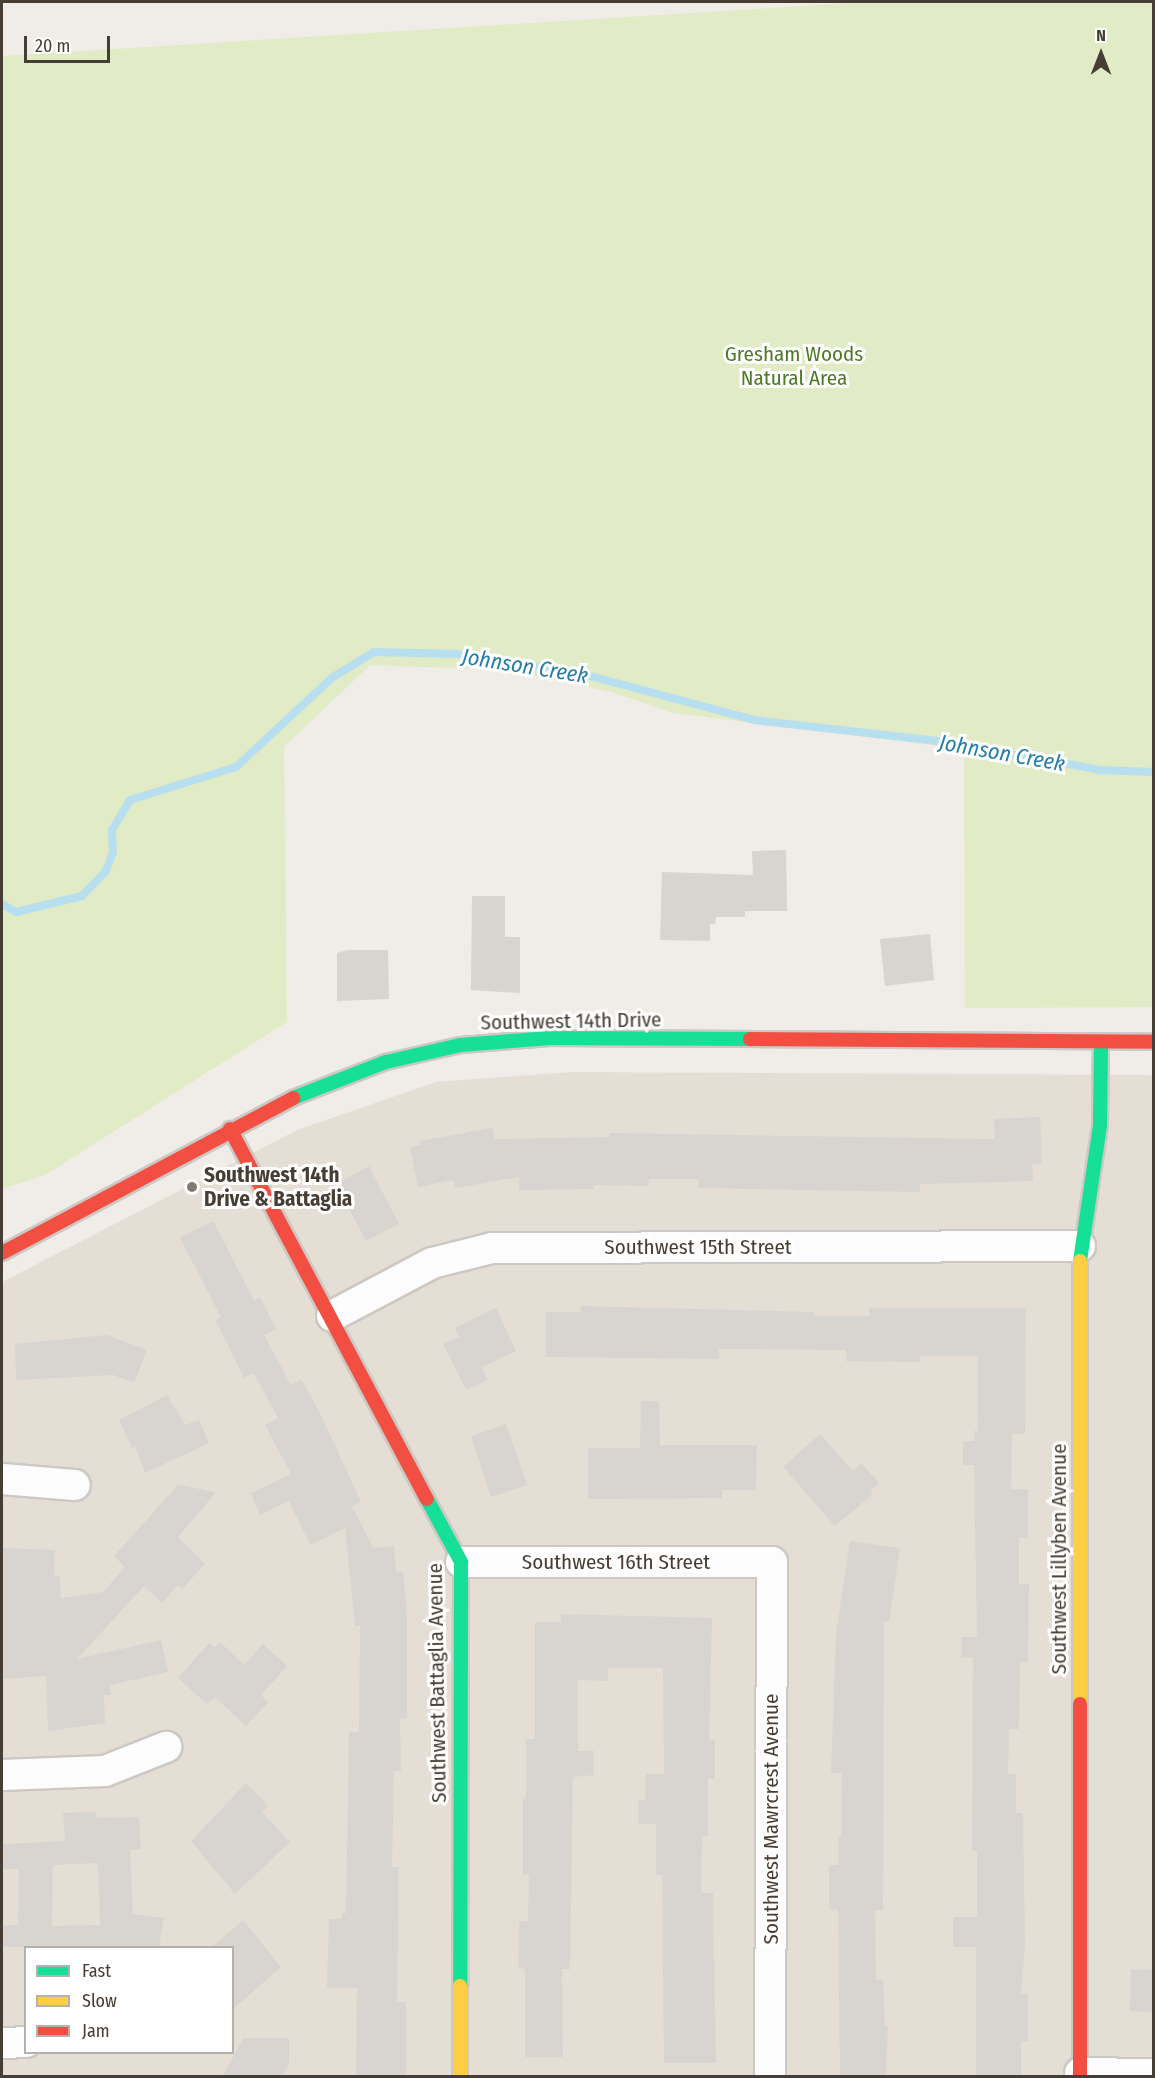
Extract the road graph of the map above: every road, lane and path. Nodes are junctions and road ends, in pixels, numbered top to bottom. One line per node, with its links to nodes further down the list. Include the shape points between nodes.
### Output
1 (1101, 1042): 2 (street, Southwest 14th Drive); 3 (street, Southwest 14th Drive, via 550,1038 461,1045 340,1077); 4 (street, Southwest Lillyben Avenue, via 1100,1125)
2 (1154, 1042)
3 (230, 1130): 5 (street, Southwest 14th Drive); 6 (street, Southwest Battaglia Avenue)
4 (1080, 1246): 6 (street, Southwest 15th Street, via 492,1248 432,1263); 16 (street, Southwest Lillyben Avenue)
5 (2, 1252)
6 (332, 1316): 9 (street, Southwest Battaglia Avenue)
7 (2, 1479): 8 (street)
8 (75, 1485)
9 (461, 1562): 10 (street, Southwest 16th Street); 17 (street, Southwest Battaglia Avenue)
10 (772, 1562): 18 (street, Southwest Mawrcrest Avenue)
11 (166, 1747): 12 (street, via 105,1771)
12 (2, 1775)
13 (24, 2042): 14 (street)
14 (2, 2043)
15 (1154, 2074): 16 (street)
16 (1080, 2075)
17 (460, 2076)
18 (770, 2076)

